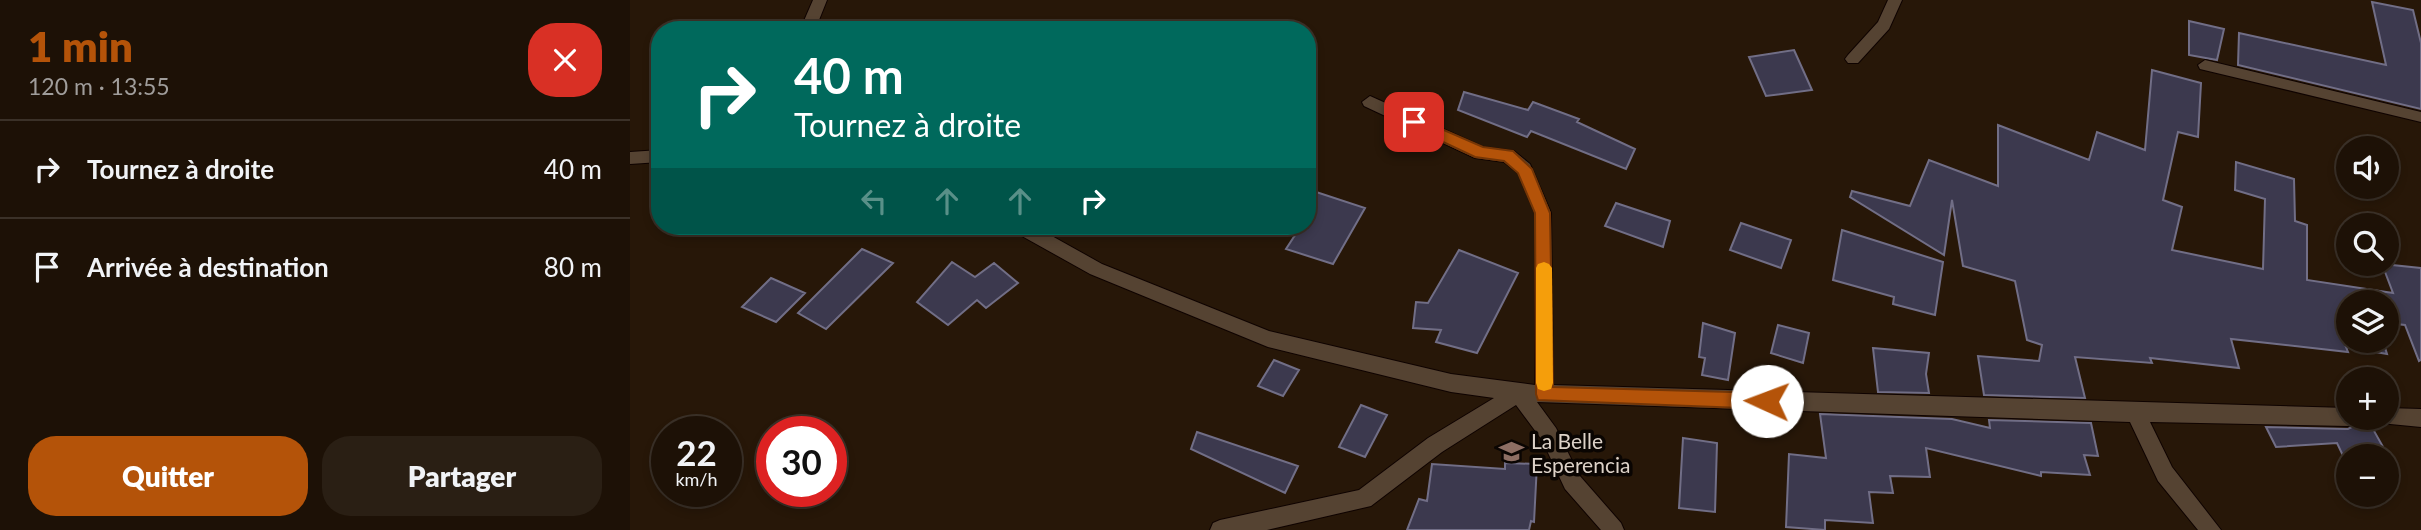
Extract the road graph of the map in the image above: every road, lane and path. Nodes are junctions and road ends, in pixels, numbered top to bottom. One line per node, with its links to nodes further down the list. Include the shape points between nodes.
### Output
1 (820, 0): 3 (street)
2 (1895, 0): 4 (street, via 1884,25)
3 (811, 21)
4 (1853, 60)
5 (2205, 65): 7 (lane)
6 (1370, 102): 12 (street, via 1481,153 1508,156 1524,169 1543,213)
7 (2421, 117)
8 (651, 157): 9 (street)
9 (630, 158)
10 (1035, 235): 11 (street, via 1096,269 1268,339 1451,383)
11 (1519, 393): 12 (street); 17 (street, via 1434,445 1364,499); 18 (street, via 1549,434 1572,482)
12 (1545, 394): 13 (street)
13 (2136, 413): 14 (street); 19 (street, via 2165,474)
14 (2336, 417)
15 (2399, 418): 16 (street)
16 (2421, 418)
17 (1220, 530)
18 (1614, 530)
19 (2211, 530)

